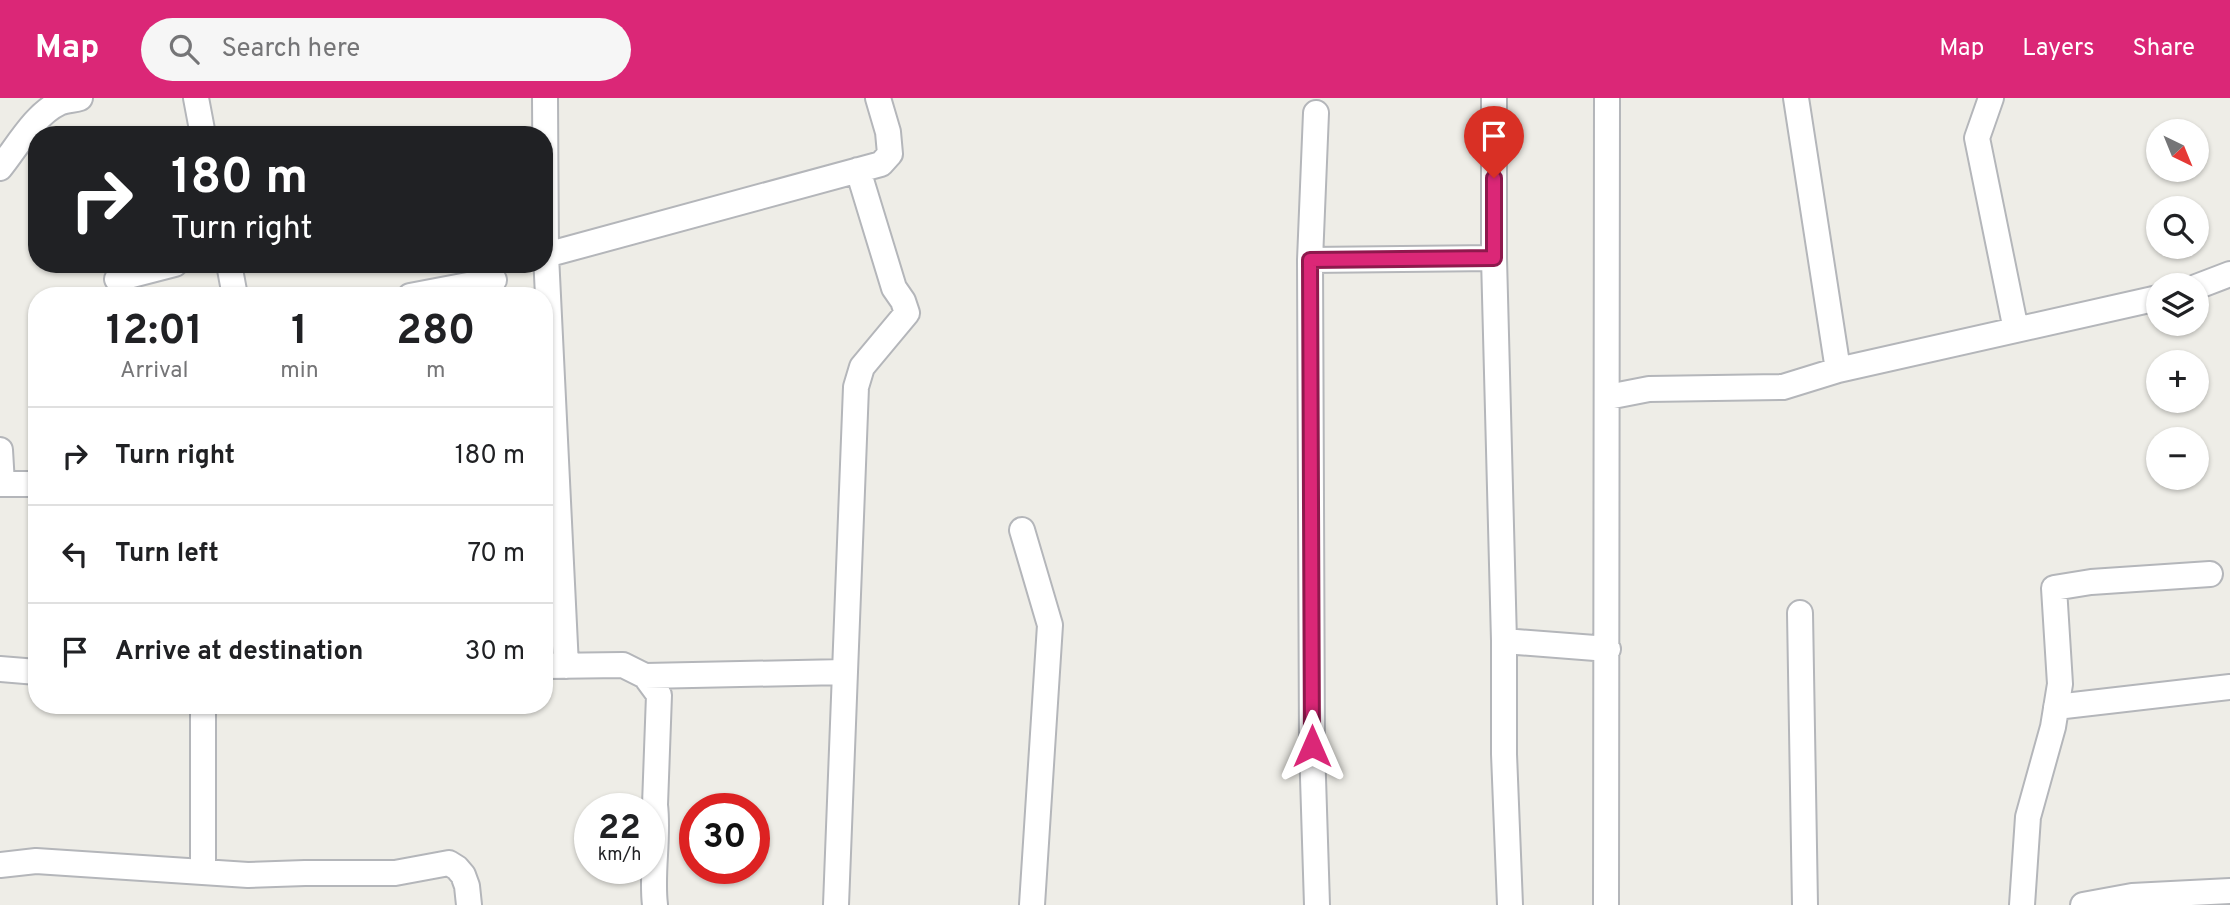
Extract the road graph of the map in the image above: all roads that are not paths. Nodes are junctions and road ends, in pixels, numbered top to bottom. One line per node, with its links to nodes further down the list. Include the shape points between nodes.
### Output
1 (80, 98): 10 (street, via 58,103)
2 (196, 98): 11 (street)
3 (545, 98): 12 (street)
4 (878, 98): 15 (street, via 890,154 881,164)
5 (1494, 98): 17 (street)
6 (1607, 98): 28 (street)
7 (1796, 98): 27 (street)
8 (1991, 98): 26 (street, via 1977,138)
9 (1316, 113): 18 (street)
10 (31, 126)
11 (201, 126)
12 (545, 126)
13 (28, 130): 14 (street)
14 (0, 168)
15 (858, 170): 16 (street); 41 (street, via 894,288 907,313 862,367 856,387)
16 (553, 253)
17 (1494, 258): 18 (street); 36 (street)
18 (1310, 260): 53 (street)
19 (140, 273): 21 (street)
20 (2230, 274): 23 (street)
21 (117, 279)
22 (494, 280): 24 (street)
23 (2209, 282)
24 (457, 287)
25 (2146, 301): 26 (street)
26 (2016, 330): 27 (street)
27 (1838, 370): 28 (street, via 1783,387 1649,389)
28 (1608, 397): 37 (street)
29 (0, 450): 30 (street)
30 (1, 484): 31 (street)
31 (28, 484)
32 (1022, 530): 52 (street, via 1050,625)
33 (2210, 574): 44 (street, via 2054,588 2060,684)
34 (553, 576): 38 (street)
35 (1801, 613): 56 (street)
36 (1504, 641): 37 (street); 54 (street)
37 (1608, 649): 55 (street)
38 (555, 666): 42 (street, via 623,665)
39 (0, 669): 40 (street)
40 (28, 671)
41 (845, 673): 42 (street); 51 (street)
42 (645, 676): 50 (street, via 659,695)
43 (2230, 687): 44 (street)
44 (2056, 707): 57 (street, via 2028,817)
45 (203, 714): 47 (street)
46 (0, 865): 47 (street, via 36,861)
47 (203, 872): 49 (street, via 394,873 449,863 463,875)
48 (2230, 891): 58 (street, via 2133,896)
49 (469, 905)
50 (655, 905)
51 (836, 905)
52 (1032, 905)
53 (1317, 905)
54 (1510, 905)
55 (1606, 905)
56 (1805, 905)
57 (2022, 905)
58 (2082, 905)

